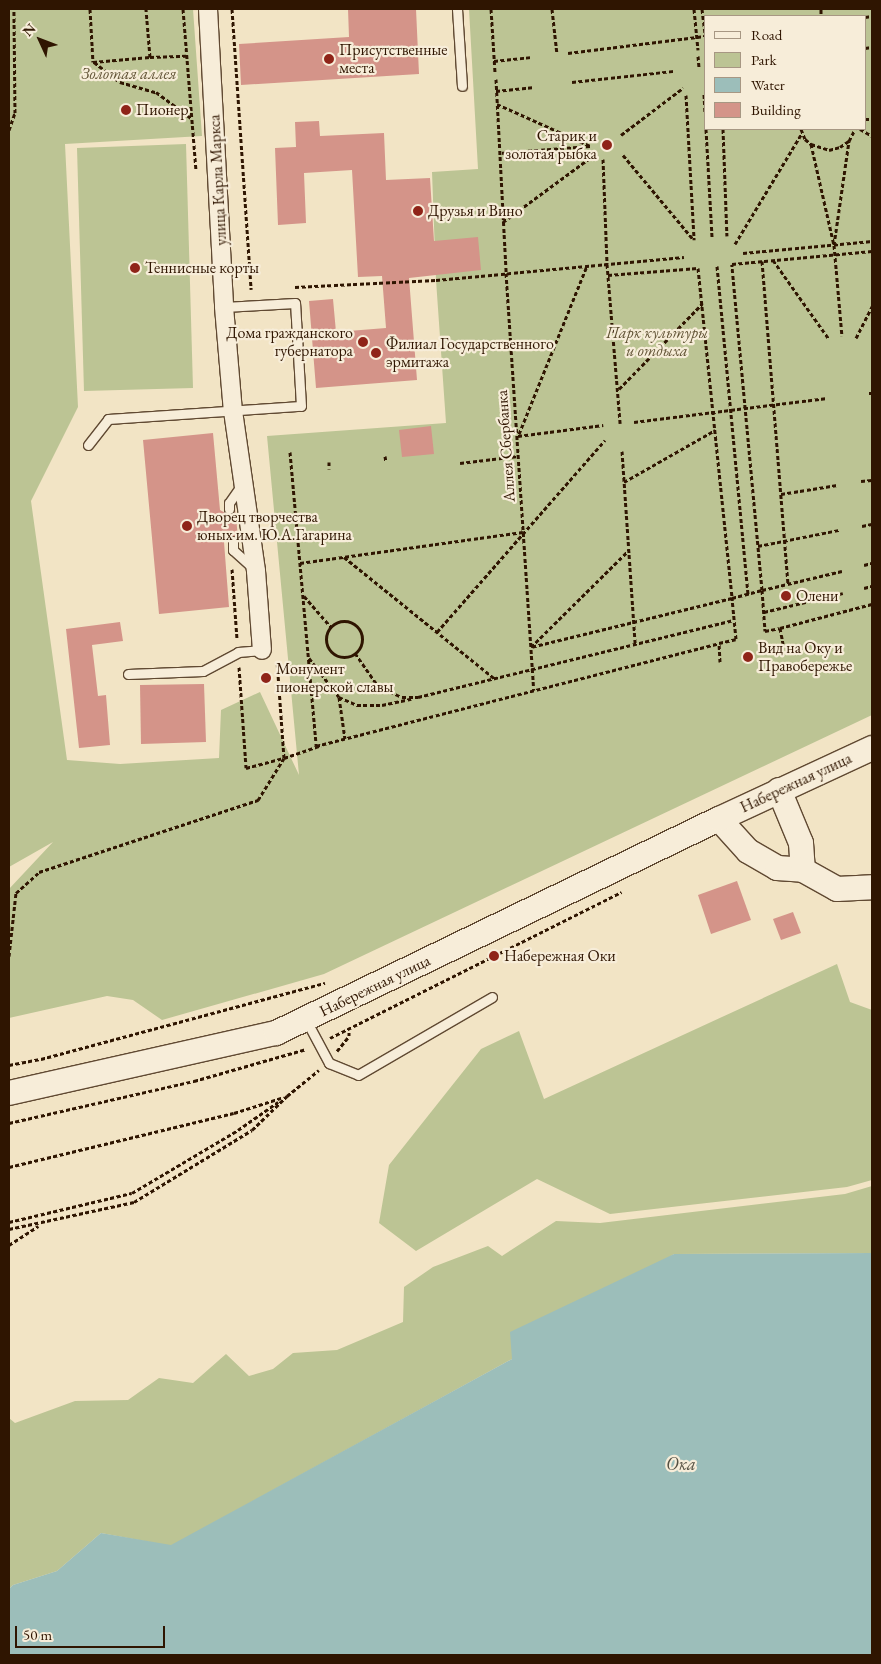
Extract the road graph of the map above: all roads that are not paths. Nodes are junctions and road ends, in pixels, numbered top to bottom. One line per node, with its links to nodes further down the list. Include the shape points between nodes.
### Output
1 (208, 9): 4 (street, улица Карла Маркса)
2 (457, 9): 3 (lane)
3 (462, 86)
4 (224, 299): 5 (street, улица Карла Маркса); 5 (lane, via 295,303 301,406)
5 (233, 411): 6 (lane, via 108,420); 7 (street, улица Карла Маркса)
6 (88, 445)
7 (243, 482): 8 (lane, via 229,504); 10 (street, улица Карла Маркса)
8 (230, 509)
9 (233, 541): 10 (lane, via 233,550)
10 (256, 571): 11 (street, улица Карла Маркса)
11 (262, 650): 12 (lane, via 238,652 203,671)
12 (128, 674)
13 (872, 748): 14 (main road, Набережная улица)
14 (779, 790): 15 (main road, Набережная улица); 16 (main road, via 802,843)
15 (719, 819): 16 (main road, Набережная улица, via 748,851 777,868); 19 (main road, Набережная улица)
16 (803, 870): 17 (main road, Набережная улица, via 837,889)
17 (872, 887)
18 (492, 997): 19 (lane, via 358,1075 329,1062)
19 (306, 1020): 20 (main road, Набережная улица, via 276,1033)
20 (9, 1094)

